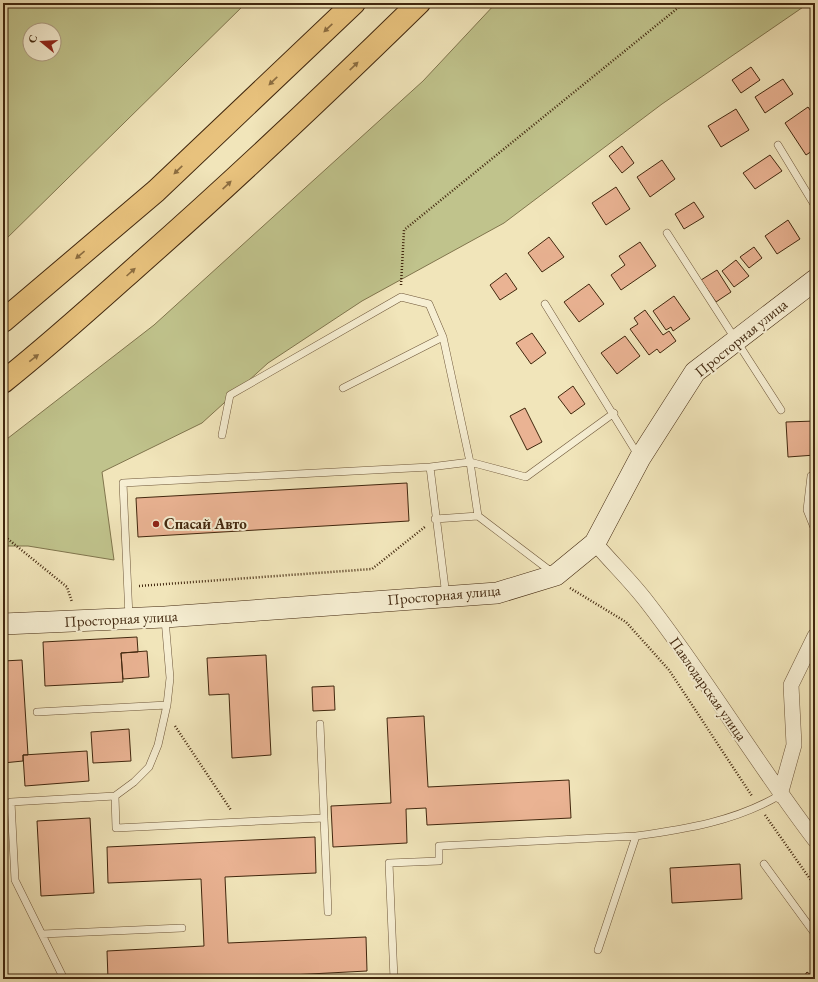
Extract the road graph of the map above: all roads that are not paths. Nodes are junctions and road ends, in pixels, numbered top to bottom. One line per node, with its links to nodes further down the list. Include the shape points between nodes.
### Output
1 (354, 3): 8 (main road, one-way to 8, via 156,191)
2 (419, 3): 11 (main road, one-way to 2, via 186,223 327,93)
3 (778, 145): 4 (lane)
4 (815, 206)
5 (667, 233): 10 (lane)
6 (815, 280): 10 (street, Просторная улица)
7 (545, 304): 14 (lane)
8 (3, 321)
9 (443, 337): 12 (lane); 15 (lane, via 429,304 401,297 230,394); 17 (lane)
10 (736, 340): 13 (lane); 16 (street, Просторная улица, via 695,372)
11 (3, 382)
12 (344, 388)
13 (781, 410)
14 (614, 413): 16 (lane); 17 (lane, via 526,477)
15 (222, 435)
16 (640, 458): 23 (street, Просторная улица)
17 (470, 462): 18 (lane); 20 (lane)
18 (430, 467): 21 (lane); 27 (lane, via 123,483)
19 (815, 476): 22 (lane, via 811,476 807,510)
20 (478, 516): 21 (lane); 24 (lane)
21 (435, 518): 25 (lane)
22 (815, 530)
23 (595, 543): 24 (street, Просторная улица); 33 (street, Павлодарская улица, via 647,601 716,698)
24 (553, 576): 25 (street, Просторная улица, via 497,593)
25 (446, 596): 26 (street, Просторная улица)
26 (165, 617): 27 (street, Просторная улица); 30 (lane, via 170,678)
27 (129, 618): 28 (street, Просторная улица)
28 (3, 624)
29 (815, 636): 33 (street, via 791,685 794,745)
30 (167, 708): 31 (lane); 34 (lane, via 158,745 149,767)
31 (37, 712)
32 (320, 724): 35 (lane)
33 (780, 795): 36 (lane, via 759,807 724,820 681,830); 37 (street, Павлодарская улица)
34 (115, 796): 35 (lane, via 116,828); 41 (lane, via 11,802 15,880)
35 (324, 818): 39 (lane)
36 (636, 836): 43 (lane); 45 (lane, via 439,846 439,861 388,863)
37 (815, 840)
38 (764, 864): 42 (lane)
39 (328, 912)
40 (182, 928): 41 (lane)
41 (42, 934): 44 (lane)
42 (815, 934)
43 (598, 950)
44 (64, 979)
45 (394, 979)

